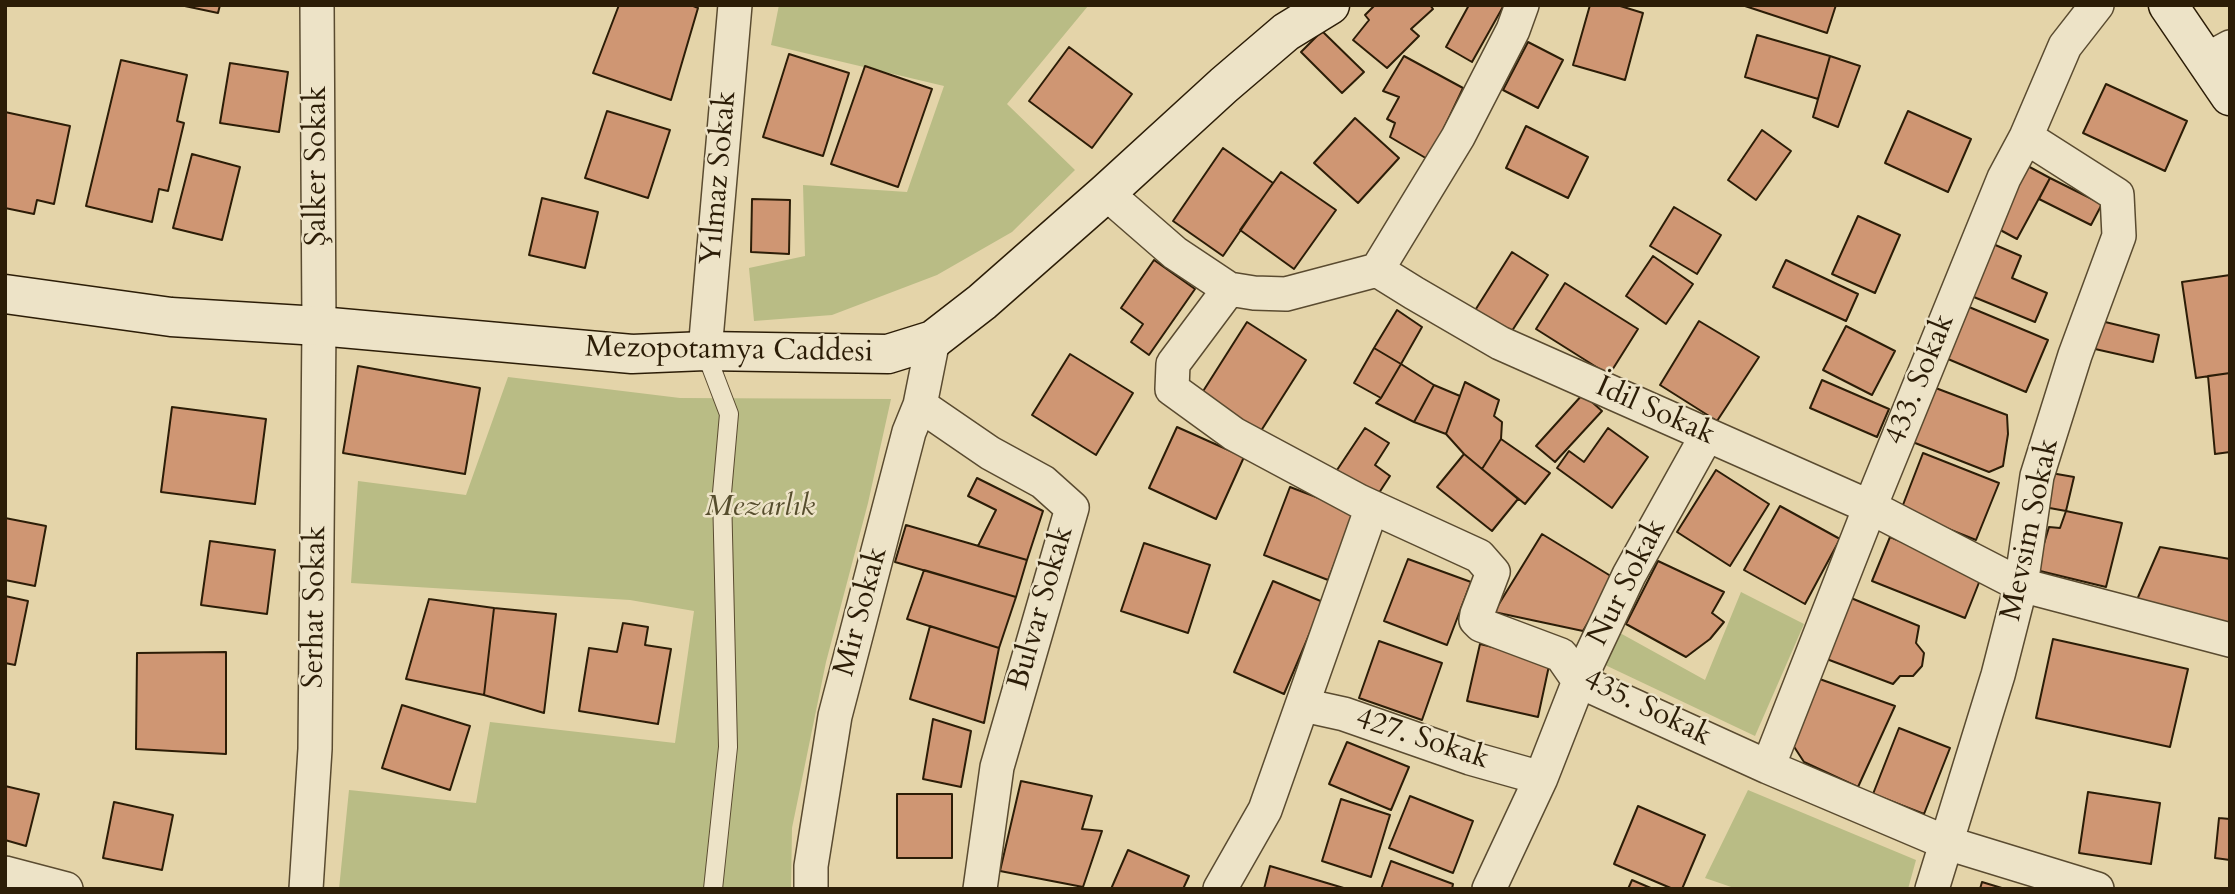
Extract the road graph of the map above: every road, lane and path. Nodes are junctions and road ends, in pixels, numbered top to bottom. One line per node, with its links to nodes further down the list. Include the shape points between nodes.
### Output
1 (317, 5): 14 (street, Şalker Sokak)
2 (736, 5): 16 (street, Yılmaz Sokak)
3 (1330, 5): 10 (street, Mezopotamya Caddesi, via 1286,32)
4 (1521, 5): 11 (street, via 1513,30 1458,137)
5 (2097, 5): 9 (street, 433. Sokak, via 2065,46)
6 (2168, 5): 7 (street)
7 (2218, 53): 8 (street)
8 (2230, 96)
9 (2026, 137): 20 (street, 433. Sokak, via 2004,178); 21 (street, Mevsim Sokak, via 2117,195 2119,236 2037,476)
10 (1106, 193): 12 (street, via 1175,253); 15 (street, Mezopotamya Caddesi)
11 (1377, 270): 12 (street, via 1286,294); 18 (street, İdil Sokak, via 1500,343)
12 (1229, 289): 19 (street, 435. Sokak, via 1173,364 1172,389 1234,434)
13 (5, 295): 14 (street, Mezopotamya Caddesi, via 171,317)
14 (319, 326): 16 (street, Mezopotamya Caddesi, via 632,354); 30 (street, Serhat Sokak, via 315,749)
15 (933, 340): 16 (street, Mezopotamya Caddesi, via 888,354); 17 (street, Mir Sokak)
16 (705, 351): 31 (lane, via 729,414 722,493 727,747)
17 (920, 405): 32 (street, Mir Sokak, via 835,716); 33 (street, Bulvar Sokak, via 990,453 1044,482 1072,508 997,767)
18 (1707, 435): 20 (street, İdil Sokak); 23 (street, Nur Sokak, via 1629,575)
19 (1371, 507): 23 (street, 435. Sokak, via 1479,556 1493,572 1476,620 1561,655); 24 (street)
20 (1870, 507): 21 (street, İdil Sokak); 25 (street, 433. Sokak)
21 (2021, 585): 22 (street, İdil Sokak); 27 (street, Mevsim Sokak)
22 (2230, 640)
23 (1579, 681): 25 (street, 435. Sokak); 26 (street, Nur Sokak)
24 (1303, 705): 26 (street, 427. Sokak); 34 (street, via 1265,810)
25 (1768, 767): 27 (street, 435. Sokak)
26 (1541, 778): 35 (street, Nur Sokak)
27 (1947, 843): 36 (street, Mevsim Sokak); 37 (street, 435. Sokak)
28 (5, 873): 29 (street)
29 (66, 889)
30 (306, 889)
31 (713, 889)
32 (811, 889)
33 (980, 889)
34 (1220, 889)
35 (1489, 889)
36 (1932, 889)
37 (2097, 889)

